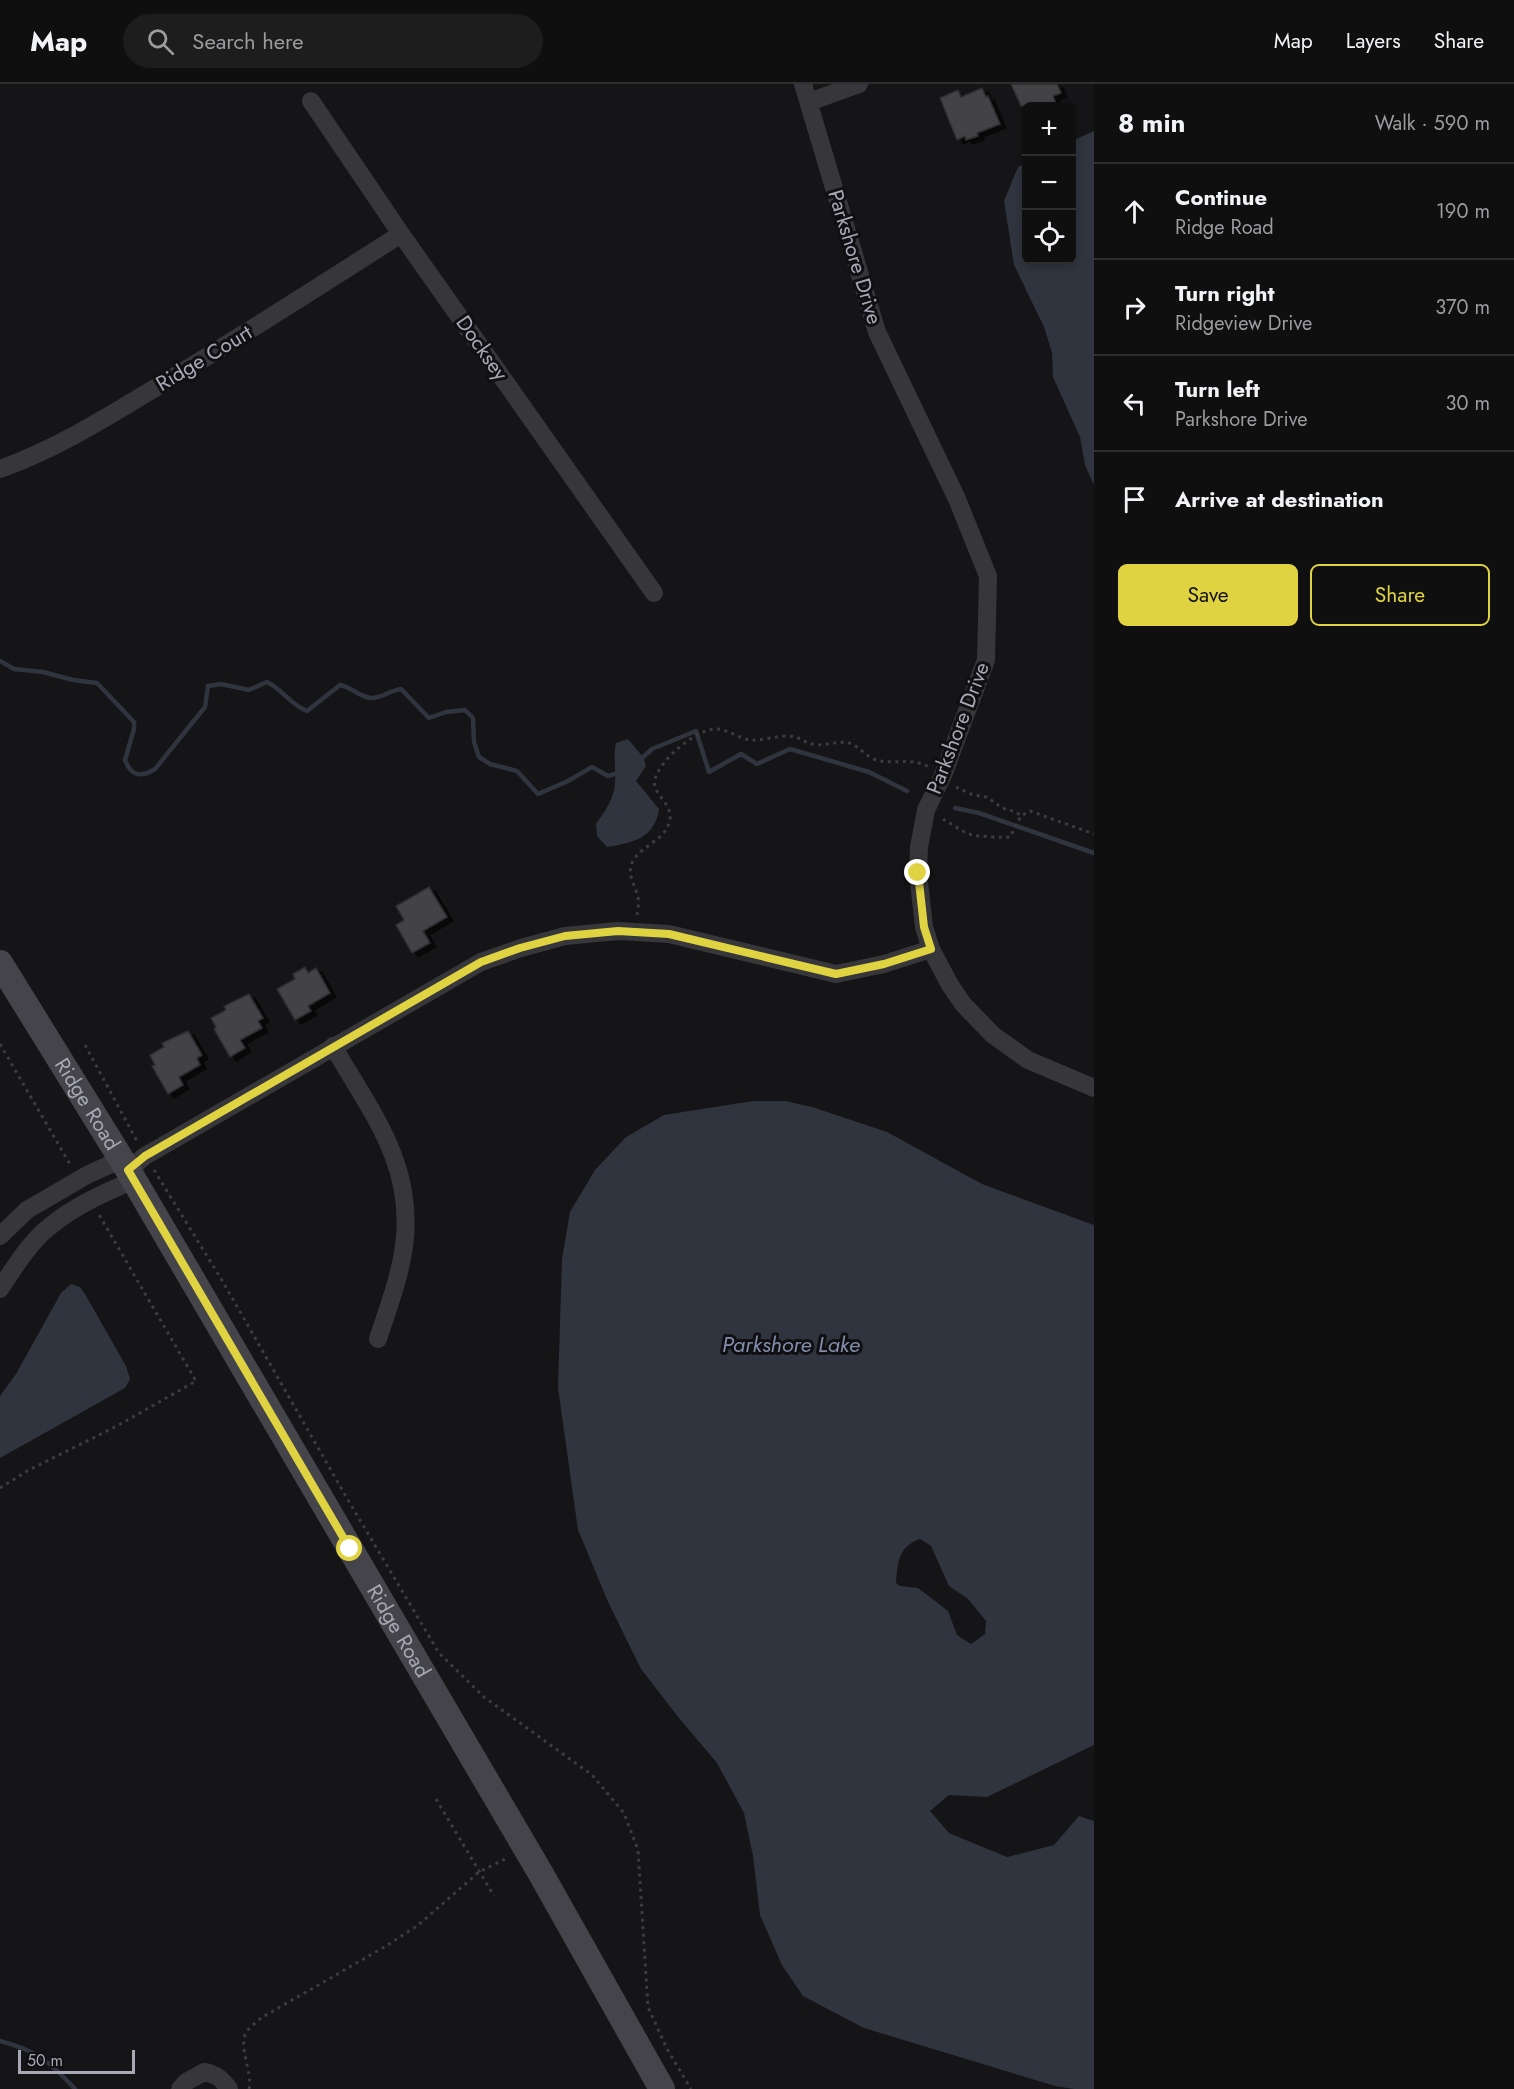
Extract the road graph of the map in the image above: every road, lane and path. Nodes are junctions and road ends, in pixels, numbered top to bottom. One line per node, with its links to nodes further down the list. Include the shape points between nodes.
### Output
1 (859, 84): 2 (street)
2 (806, 93): 7 (street, Parkshore Drive, via 877,332 957,499 988,576 986,660)
3 (311, 101): 4 (street, Docksey)
4 (401, 234): 5 (street, Ridge Court, via 97,423 37,455); 6 (street, Docksey)
5 (0, 469)
6 (654, 593)
7 (943, 775): 8 (path, via 954,785 987,797); 11 (path, via 924,764 878,761 847,743 812,744 787,736 750,740 717,729 704,731 667,760 654,781 655,789 668,805 669,821 662,837 640,852 629,872 639,900); 12 (street, Parkshore Drive, via 926,810 919,856 920,900)
8 (1020, 818): 9 (path, via 1010,837 974,837); 10 (path, via 1030,811)
9 (943, 819)
10 (1094, 834)
11 (636, 932): 12 (street, via 669,934 836,974); 16 (street, via 565,936 481,962)
12 (931, 949): 17 (street, Parkshore Drive, via 963,1004 993,1035 1028,1060)
13 (0, 963): 18 (street, Ridge Road)
14 (0, 1044): 19 (path)
15 (85, 1045): 18 (path)
16 (333, 1046): 18 (street); 23 (street, via 385,1136 401,1175 406,1206 400,1270)
17 (1094, 1088)
18 (132, 1166): 19 (street); 20 (street); 26 (street, Ridge Road); 33 (path, via 223,1282 439,1653 484,1697 592,1775 624,1814 638,1850 648,2007)
19 (79, 1180): 21 (street, via 27,1210)
20 (90, 1200): 22 (street, via 47,1228); 24 (path, via 196,1381)
21 (0, 1236)
22 (0, 1289)
23 (378, 1339)
24 (0, 1488)
25 (436, 1799): 27 (path)
26 (526, 1848): 27 (path); 32 (street, Ridge Road)
27 (479, 1872): 28 (path); 31 (path, via 417,1926 261,2018 245,2033)
28 (494, 1896)
29 (180, 2089): 30 (street, via 204,2072 223,2080)
30 (229, 2089)
31 (249, 2089)
32 (662, 2089)
33 (691, 2089)

